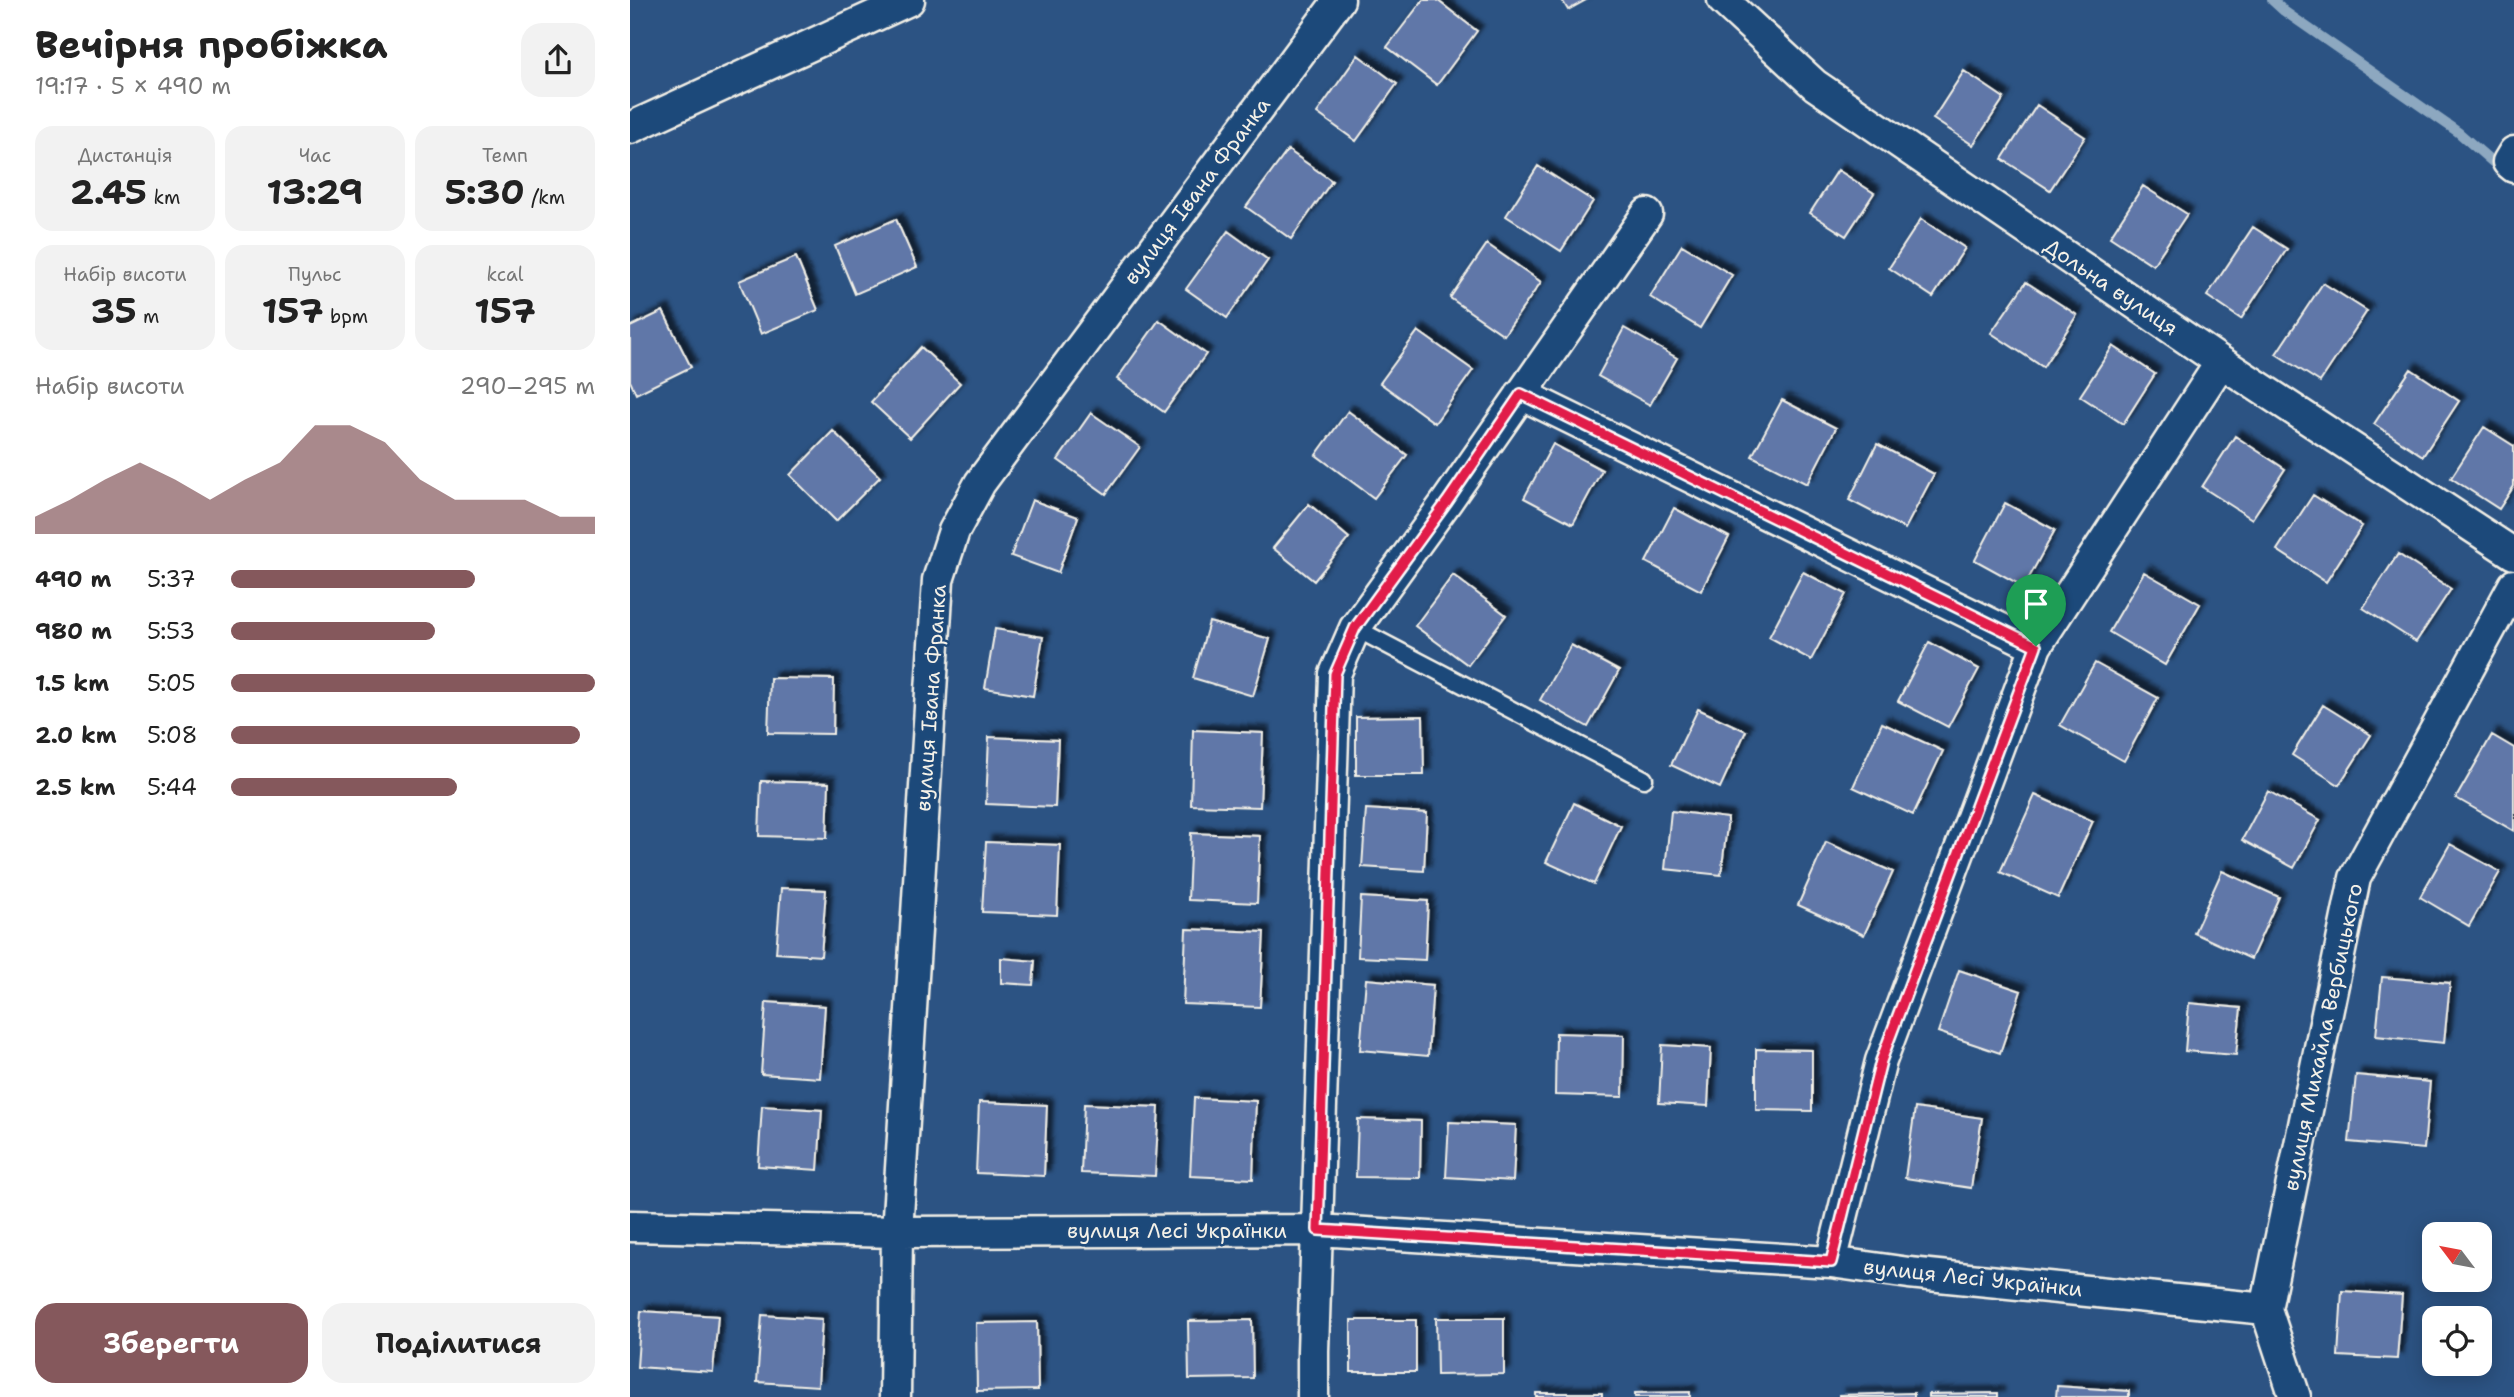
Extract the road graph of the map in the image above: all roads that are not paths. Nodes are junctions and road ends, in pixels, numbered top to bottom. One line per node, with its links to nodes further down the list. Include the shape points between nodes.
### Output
1 (909, 0): 4 (street)
2 (1339, 0): 15 (street, вулиця Івана Франка, via 980,483 954,531 938,580)
3 (1723, 0): 6 (street, Дольна вулиця, via 1815,85)
4 (630, 128)
5 (1647, 214): 7 (street)
6 (2221, 362): 8 (street, Дольна вулиця); 11 (street)
7 (1521, 394): 10 (street); 11 (street)
8 (2514, 554)
9 (2514, 584): 17 (street, вулиця Михайла Вербицького, via 2355,878)
10 (1355, 628): 12 (lane); 14 (street, via 1335,674)
11 (2036, 646): 16 (street, via 1881,1061)
12 (1644, 779)
13 (630, 1226): 15 (street, вулиця Лесі Українки)
14 (1318, 1230): 15 (street, вулиця Лесі Українки); 16 (street, вулиця Лесі Українки); 19 (street)
15 (897, 1232): 18 (street, вулиця Івана Франка)
16 (1831, 1262): 17 (street, вулиця Лесі Українки)
17 (2266, 1309): 20 (street, вулиця Михайла Вербицького)
18 (895, 1397)
19 (1313, 1397)
20 (2295, 1397)

